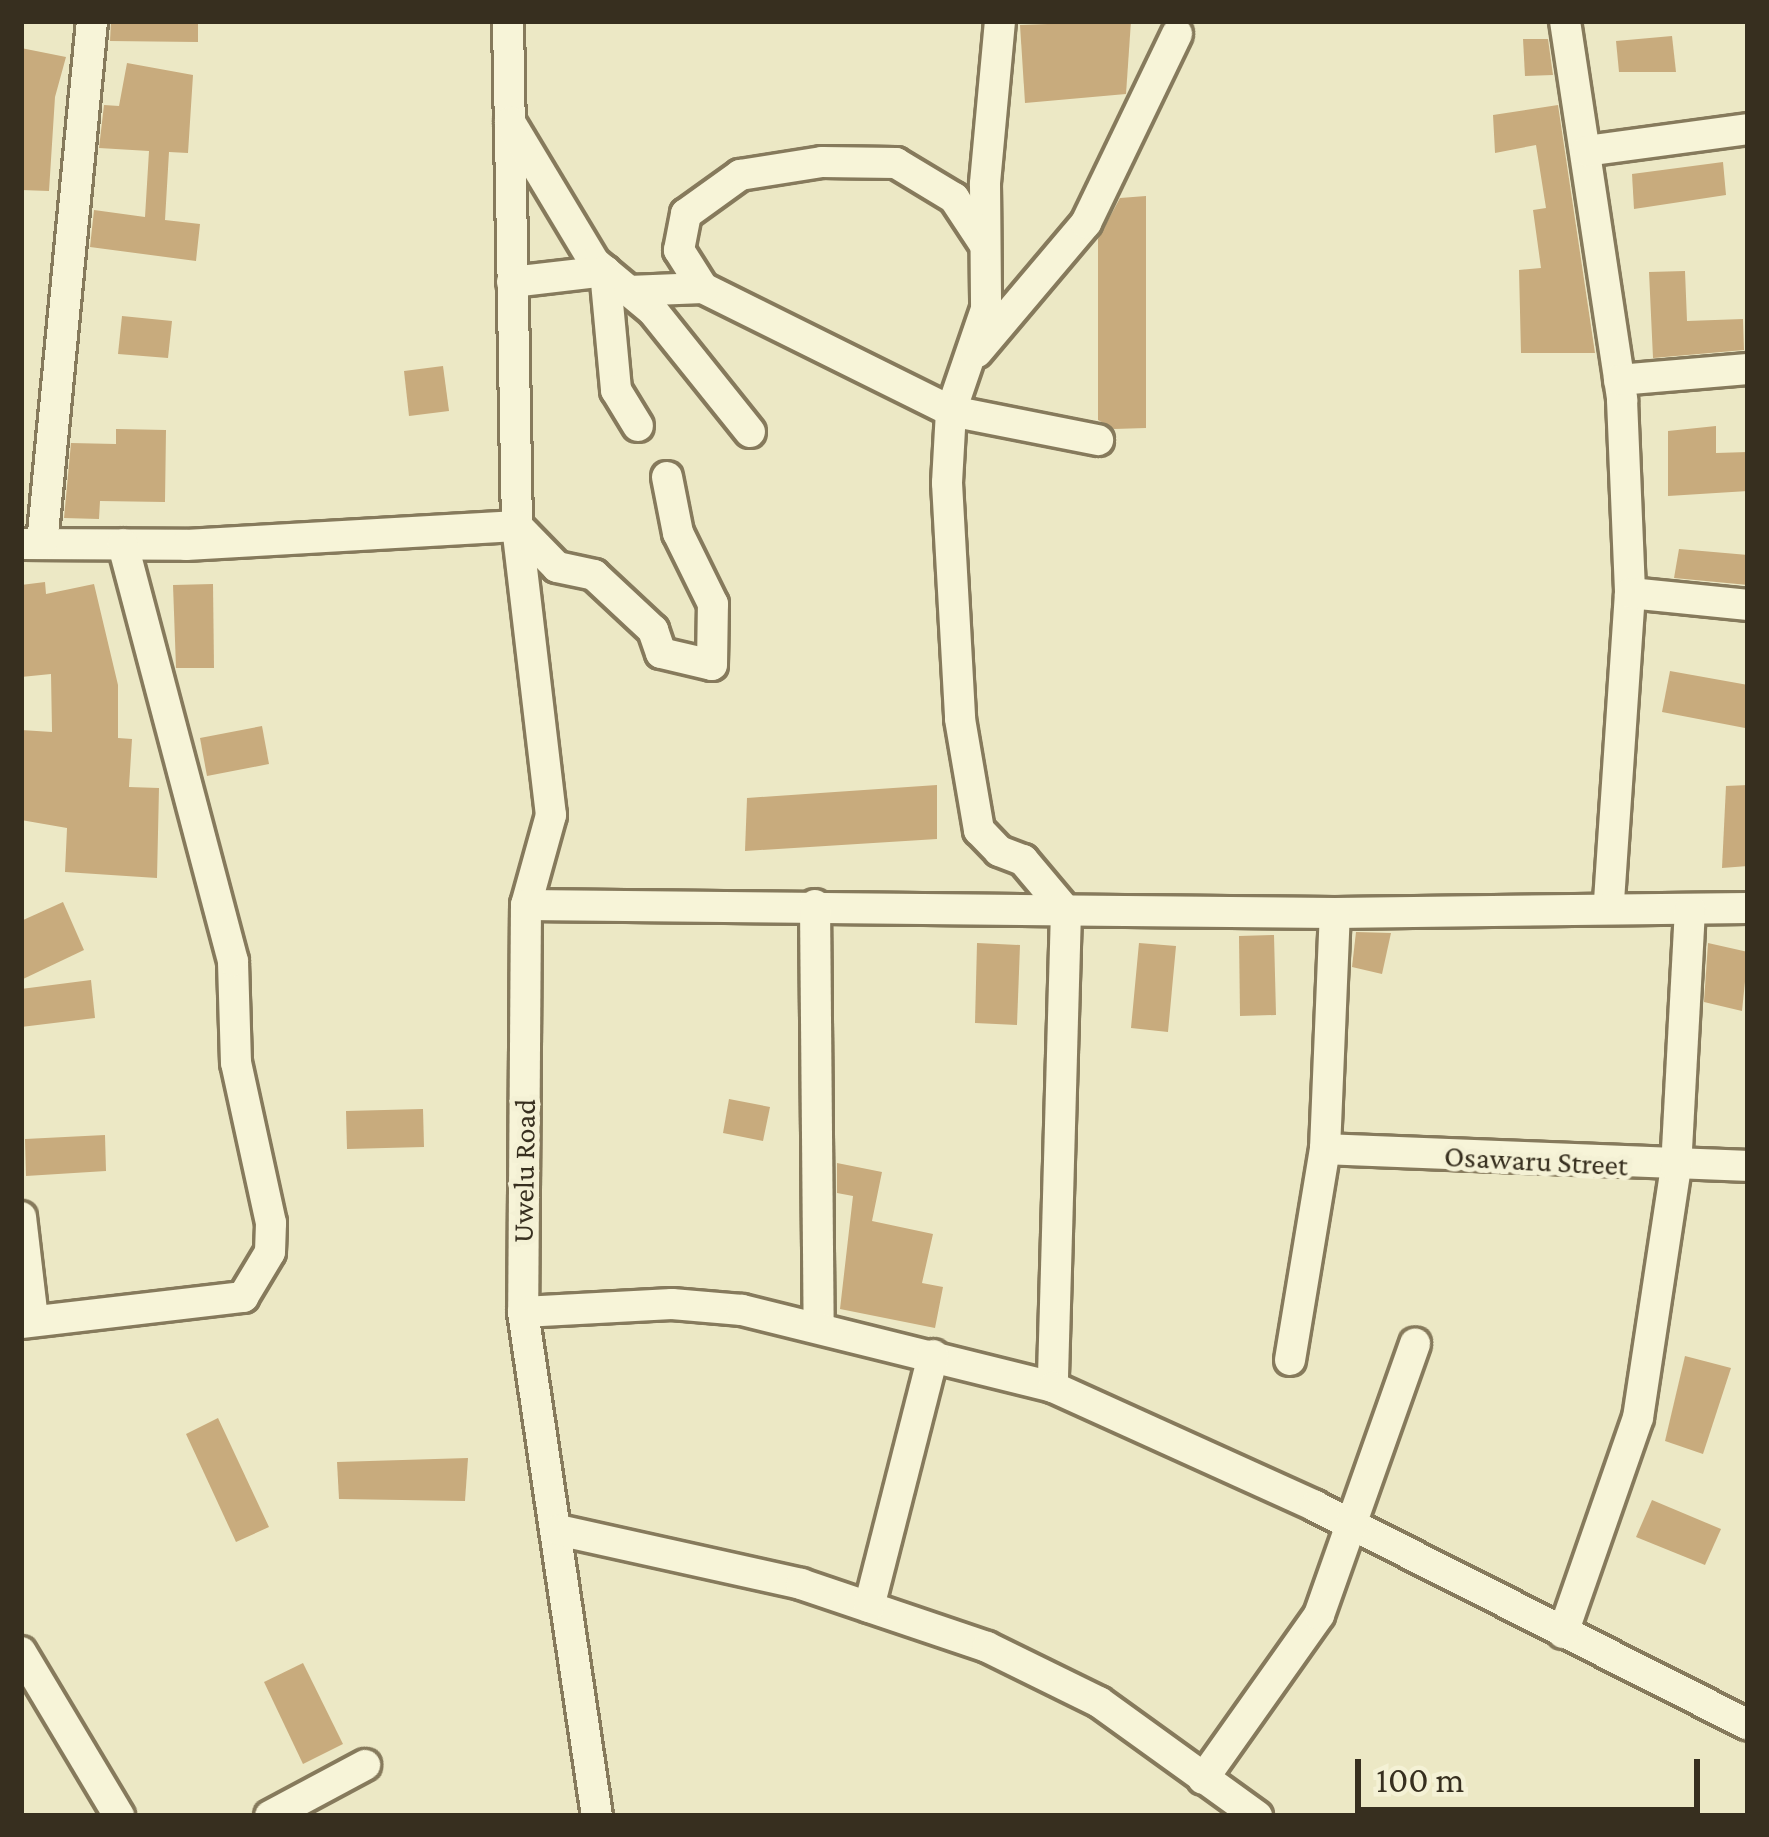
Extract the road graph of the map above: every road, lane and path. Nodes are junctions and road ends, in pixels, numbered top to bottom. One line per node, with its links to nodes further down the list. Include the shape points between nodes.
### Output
1 (92, 21): 22 (street)
2 (508, 21): 6 (street, Uwelu Road)
3 (1000, 21): 9 (street)
4 (1565, 21): 8 (street)
5 (1177, 34): 13 (street, via 1086,223)
6 (510, 122): 10 (street); 11 (street, Uwelu Road)
7 (1748, 129): 8 (street)
8 (1586, 152): 15 (street)
9 (986, 245): 12 (street, via 954,198 896,163 822,162 740,175 686,214 679,250); 13 (street)
10 (617, 281): 11 (street); 12 (street); 17 (street, via 616,390); 18 (street)
11 (512, 282): 21 (street, Uwelu Road)
12 (703, 288): 16 (street)
13 (977, 352): 16 (street)
14 (1748, 369): 15 (street)
15 (1619, 380): 24 (street)
16 (951, 411): 19 (street); 31 (street, via 947,483 960,719 979,830 1038,874)
17 (638, 425)
18 (750, 432)
19 (1098, 440)
20 (667, 477): 21 (street, via 678,533 713,604 712,665 661,652 653,630 594,575 557,567)
21 (517, 526): 23 (street); 27 (street, Uwelu Road, via 551,815)
22 (32, 544): 23 (street)
23 (123, 544): 38 (street, via 233,961 236,1064 271,1223 270,1252 243,1297)
24 (1630, 593): 25 (street); 26 (street)
25 (1748, 604)
26 (1609, 904): 30 (street); 32 (street)
27 (526, 905): 28 (street); 37 (street, Uwelu Road)
28 (815, 905): 31 (street); 39 (street)
29 (1748, 908): 30 (street)
30 (1690, 909): 35 (street)
31 (1066, 911): 32 (street); 43 (street)
32 (1335, 913): 33 (street)
33 (1325, 1149): 35 (street, Osawaru Street); 42 (street)
34 (1748, 1166): 35 (street, Osawaru Street)
35 (1676, 1168): 47 (street, via 1638,1418)
36 (21, 1217): 38 (street)
37 (523, 1312): 39 (street, via 672,1304); 45 (street, Uwelu Road)
38 (27, 1321)
39 (819, 1323): 41 (street)
40 (1415, 1344): 44 (street)
41 (933, 1355): 43 (street); 46 (street)
42 (1290, 1360)
43 (1052, 1388): 44 (street)
44 (1357, 1527): 47 (street); 51 (street, via 1319,1615)
45 (558, 1530): 46 (street); 54 (street, Uwelu Road)
46 (868, 1607): 51 (street, via 987,1647 1099,1702)
47 (1563, 1633): 49 (street)
48 (21, 1652): 52 (street)
49 (1748, 1725)
50 (365, 1765): 53 (street)
51 (1204, 1779): 55 (street)
52 (119, 1816)
53 (270, 1816)
54 (597, 1816)
55 (1257, 1816)

